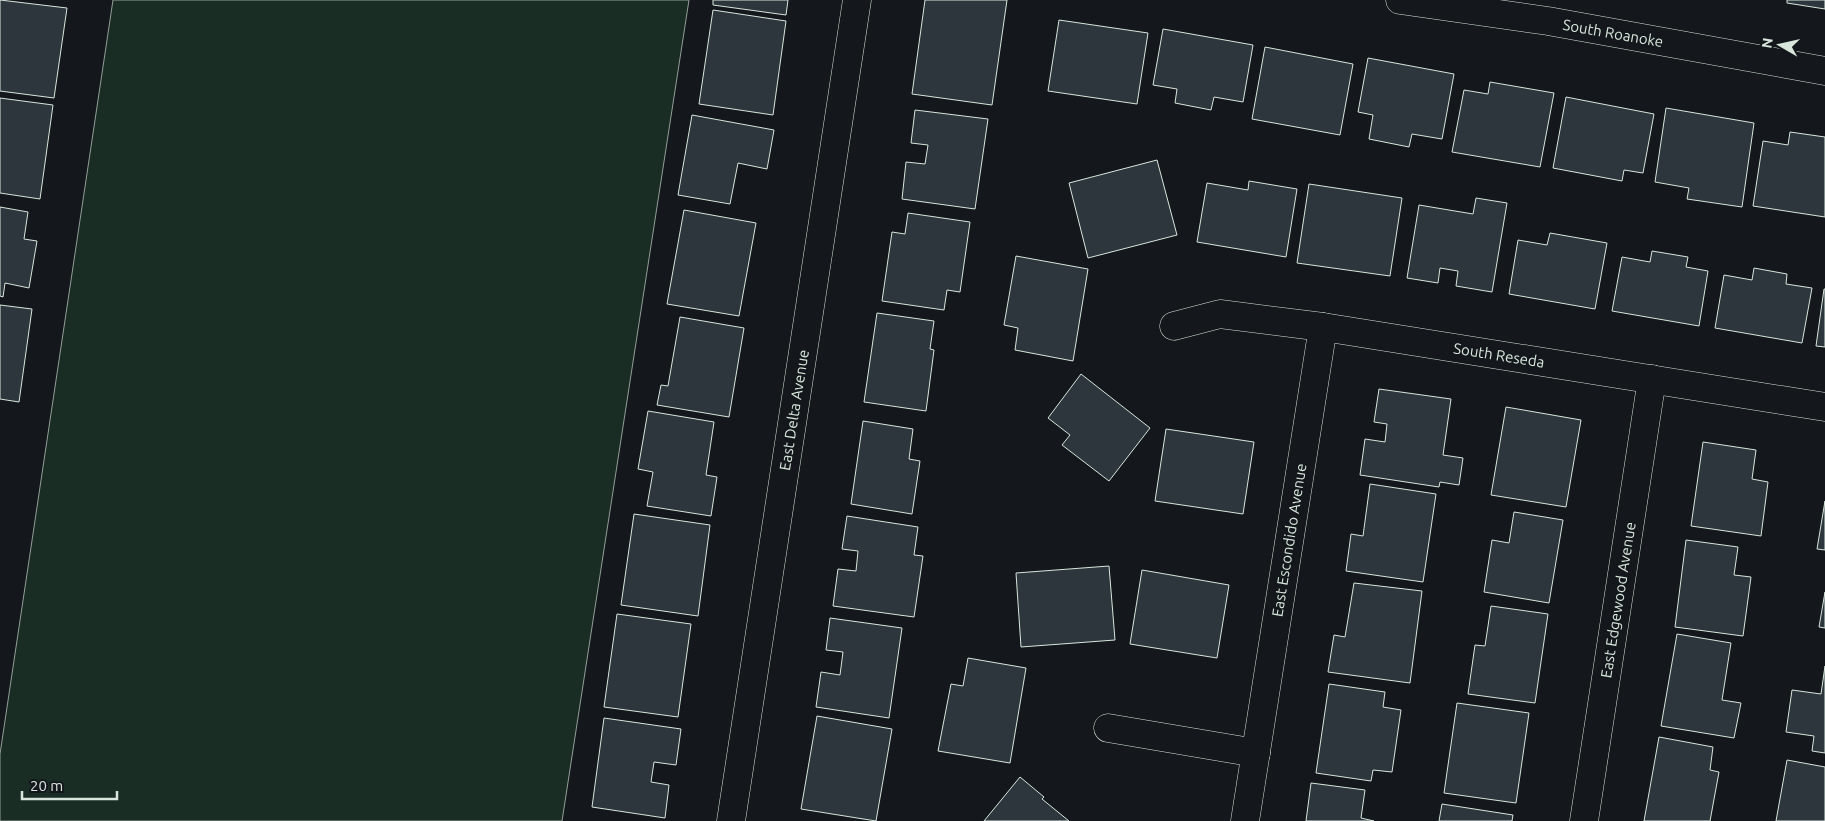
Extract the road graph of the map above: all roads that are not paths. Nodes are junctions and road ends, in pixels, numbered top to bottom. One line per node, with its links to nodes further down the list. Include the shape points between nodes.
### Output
1 (857, 0): 10 (street, East Delta Avenue)
2 (1400, 0): 3 (street, South Roanoke, via 1548,21)
3 (1825, 71)
4 (1174, 326): 5 (street, South Reseda, via 1220,314)
5 (1322, 327): 6 (street, South Reseda); 9 (street, East Escondido Avenue)
6 (1652, 379): 7 (street, South Reseda); 12 (street, East Edgewood Avenue)
7 (1825, 407)
8 (1108, 728): 9 (street)
9 (1256, 753): 11 (street, East Escondido Avenue)
10 (731, 821)
11 (1245, 821)
12 (1584, 821)

